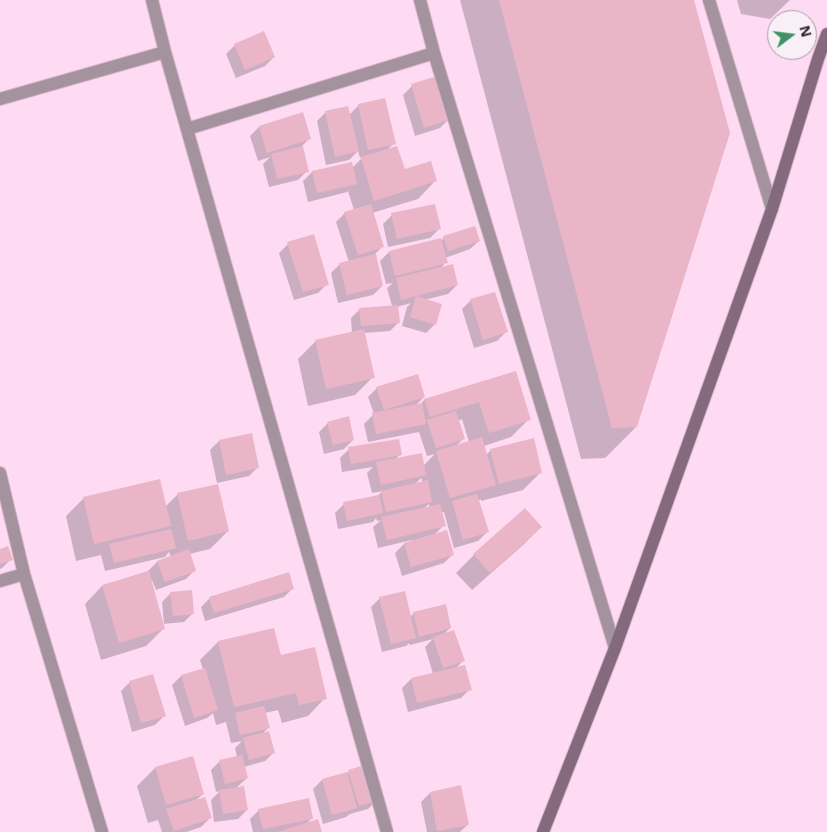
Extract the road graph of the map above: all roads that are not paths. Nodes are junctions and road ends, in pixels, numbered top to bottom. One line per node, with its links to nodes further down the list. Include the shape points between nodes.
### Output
1 (152, 0): 5 (street)
2 (420, 0): 6 (street)
3 (709, 0): 9 (street)
4 (827, 34): 9 (main road)
5 (164, 52): 7 (street); 8 (street)
6 (434, 53): 8 (street); 13 (street)
7 (0, 98)
8 (187, 130): 15 (street)
9 (772, 209): 13 (main road)
10 (0, 473): 11 (street)
11 (24, 574): 12 (street); 14 (street)
12 (0, 581)
13 (615, 648): 16 (main road)
14 (102, 832)
15 (387, 832)
16 (543, 832)

